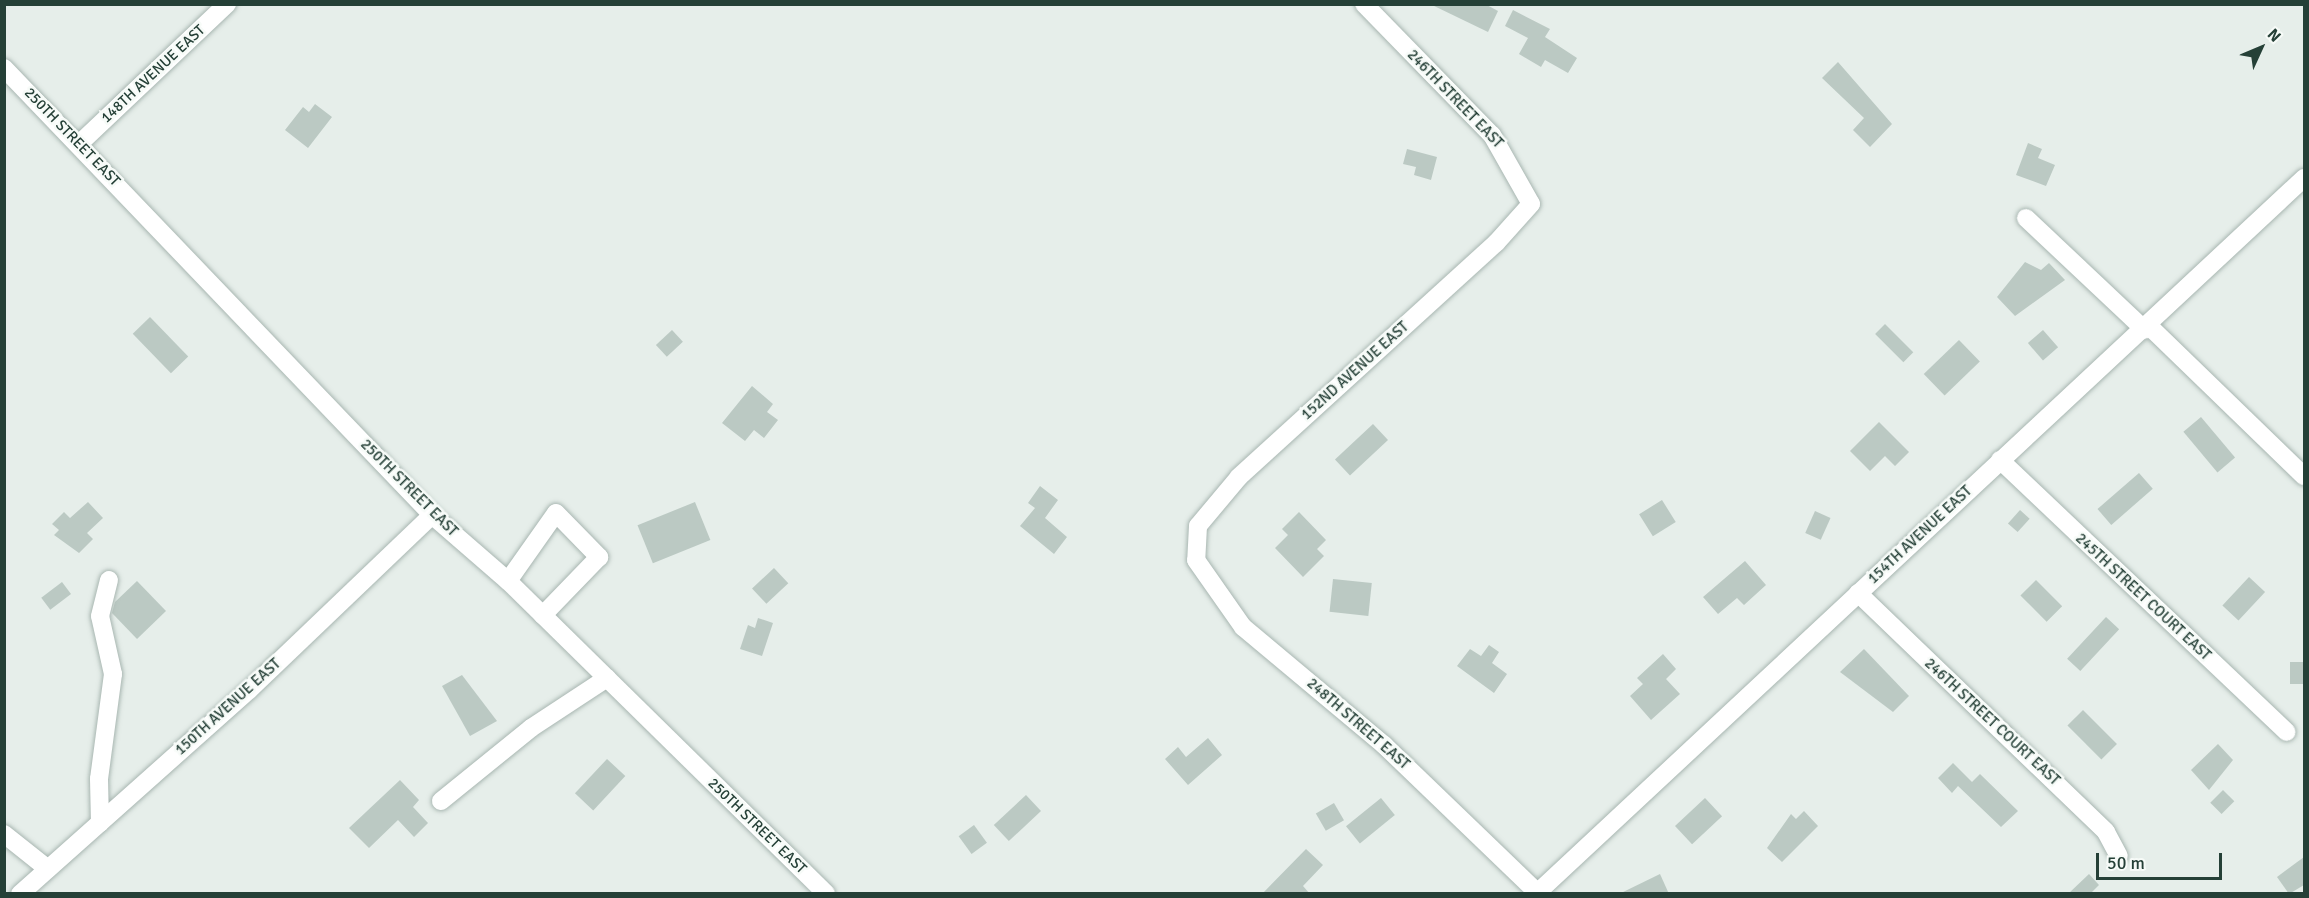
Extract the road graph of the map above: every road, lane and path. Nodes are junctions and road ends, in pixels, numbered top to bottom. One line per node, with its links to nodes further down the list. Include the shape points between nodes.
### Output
1 (227, 4): 4 (street, 148TH AVENUE EAST)
2 (1364, 4): 6 (street, 246TH STREET EAST, via 1492,135)
3 (4, 68): 4 (street, 250TH STREET EAST)
4 (79, 144): 11 (street, 250TH STREET EAST)
5 (2304, 178): 8 (street, 154TH AVENUE EAST)
6 (1531, 204): 12 (street, 152ND AVENUE EAST, via 1496,243 1239,477 1204,517)
7 (2026, 218): 8 (street)
8 (2147, 328): 9 (street, 154TH AVENUE EAST); 10 (street)
9 (2000, 460): 15 (street, 154TH AVENUE EAST); 18 (street, 245TH STREET COURT EAST)
10 (2304, 476)
11 (432, 515): 14 (street, 250TH STREET EAST); 20 (street, 150TH AVENUE EAST)
12 (1194, 547): 24 (street, 248TH STREET EAST, via 1204,577 1243,627 1383,746)
13 (109, 580): 20 (street, via 100,616 113,674 99,779)
14 (508, 581): 16 (street, 250TH STREET EAST); 16 (street, via 556,513 599,557)
15 (1858, 593): 22 (street, 246TH STREET COURT EAST, via 2106,832); 24 (street, 154TH AVENUE EAST)
16 (543, 615): 17 (street, 250TH STREET EAST)
17 (607, 678): 19 (street, via 531,728); 26 (street, 250TH STREET EAST)
18 (2287, 732)
19 (441, 801)
20 (100, 823): 23 (street, 150TH AVENUE EAST)
21 (4, 834): 23 (street)
22 (2119, 856)
23 (48, 869): 25 (street, 150TH AVENUE EAST)
24 (1537, 893)
25 (20, 894)
26 (826, 894)

